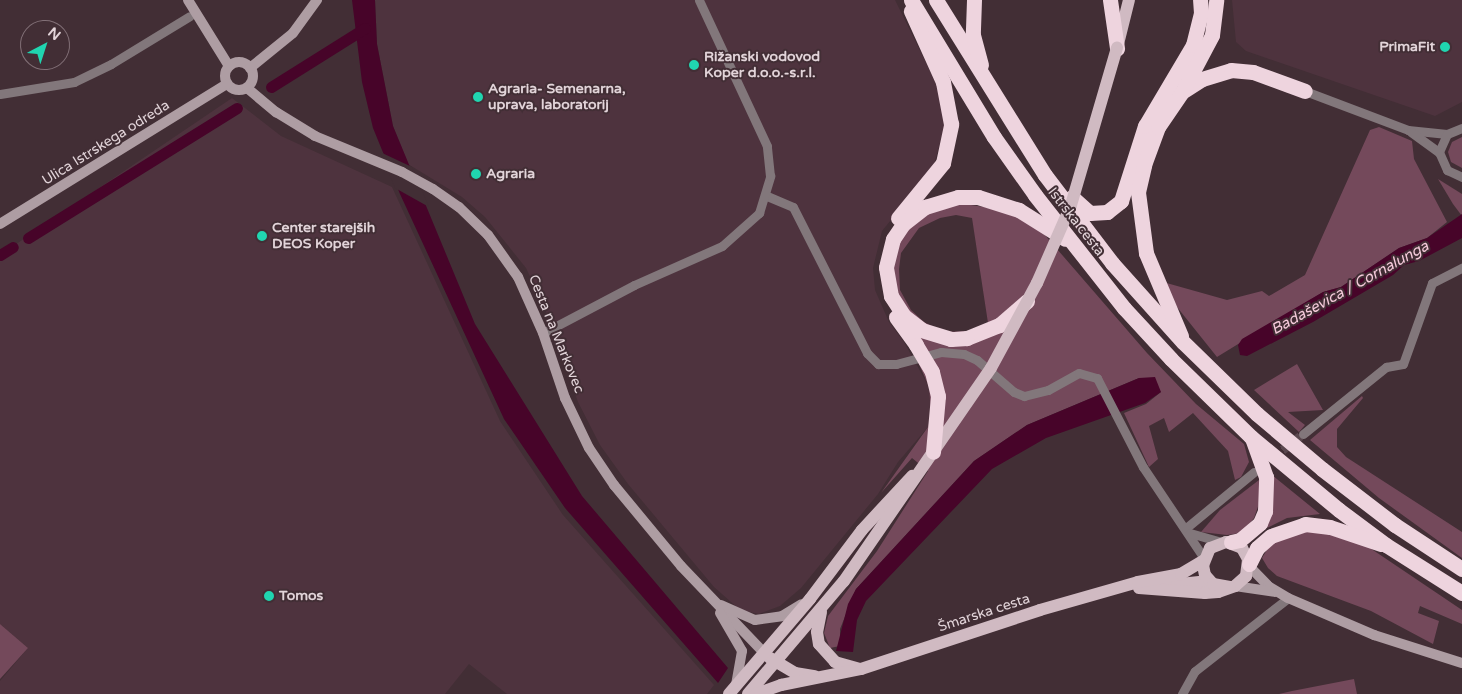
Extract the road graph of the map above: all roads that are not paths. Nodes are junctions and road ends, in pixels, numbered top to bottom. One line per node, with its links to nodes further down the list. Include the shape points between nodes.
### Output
1 (188, 0): 13 (street)
2 (317, 0): 14 (street, via 293,33)
3 (699, 0): 27 (street, via 764,137 770,176)
4 (911, 0): 29 (highway, Istrska cesta, via 994,137); 34 (highway, via 915,27 935,63 952,115 949,146 943,163 889,230 880,254 879,277 885,302)
5 (936, 0): 15 (highway, Istrska cesta)
6 (974, 0): 15 (highway, via 973,35)
7 (1110, 0): 12 (highway)
8 (1129, 0): 12 (main road)
9 (1200, 0): 25 (highway, via 1201,13 1193,45 1145,126 1121,202 1107,212 1090,213)
10 (1216, 0): 19 (highway, via 1212,35)
11 (190, 16): 20 (street, via 111,64 55,87)
12 (1117, 48): 31 (main road, bridge, via 1071,205)
13 (229, 66): 14 (street, via 241,62); 16 (street, via 224,74)
14 (250, 68): 17 (street, via 252,80)
15 (985, 81): 25 (highway, Istrska cesta)
16 (227, 84): 17 (street, via 236,90); 28 (street, Ulica Istrskega odreda)
17 (247, 88): 32 (street, Cesta na Markovec, via 294,124 433,189 469,216 503,254 518,277)
18 (1305, 91): 19 (highway, via 1254,72 1231,70 1202,78); 22 (street)
19 (1182, 92): 33 (highway, via 1158,127 1138,192 1146,253)
20 (2, 93)
21 (1462, 128): 23 (street)
22 (1408, 130): 23 (street); 24 (street)
23 (1447, 134): 24 (street)
24 (1439, 152): 26 (street, via 1447,170)
25 (1045, 174): 33 (highway, Istrska cesta, via 1112,263)
26 (1462, 177)
27 (767, 196): 32 (street, via 752,222 722,246 634,285); 34 (street, via 793,207 872,359 887,366)
28 (2, 220)
29 (1070, 241): 31 (highway, bridge, via 1019,210 992,199 958,197 915,212 893,239 886,267 891,296 904,316 922,330 951,339 967,338 999,325); 36 (highway, Istrska cesta, via 1164,352)
30 (1462, 268): 35 (street, via 1432,283 1402,364 1386,367)
31 (1030, 298): 37 (main road, bridge, via 976,391)
32 (543, 334): 54 (street, Cesta na Markovec, via 565,398 590,448 645,523)
33 (1183, 342): 45 (highway, Istrska cesta, via 1257,414 1322,469 1395,525)
34 (916, 352): 37 (highway, bridge, via 932,372 938,396); 40 (street, via 948,351 971,356 1014,392 1024,396 1038,394 1072,375 1085,372 1097,378 1152,482)
35 (1303, 434)
36 (1251, 437): 41 (highway, via 1266,477 1265,511 1260,523 1240,540); 42 (highway, Istrska cesta)
37 (933, 452): 38 (main road)
38 (922, 466): 53 (main road, via 893,493); 55 (main road, via 844,581)
39 (1254, 472): 40 (street)
40 (1188, 531): 41 (street); 43 (street)
41 (1226, 542): 43 (main road, via 1210,548); 44 (main road, via 1244,551)
42 (1386, 545): 44 (highway, via 1366,542 1330,527 1305,524 1279,530 1257,548); 51 (highway)
43 (1203, 559): 46 (main road); 49 (main road, via 1181,574 1138,582)
44 (1249, 565): 47 (main road, via 1246,576); 50 (street)
45 (1462, 569)
46 (1209, 581): 47 (main road, via 1217,586); 48 (main road)
47 (1232, 587): 48 (main road, via 1205,593); 50 (street)
48 (1139, 588): 49 (main road)
49 (1119, 590): 59 (main road, Šmarska cesta, via 1040,610)
50 (1278, 593): 52 (street)
51 (1462, 593)
52 (1288, 598): 58 (street, via 1374,635); 64 (street, via 1195,671)
53 (810, 599): 54 (street, via 782,616 766,620 755,620); 56 (main road)
54 (713, 602): 56 (street, Cesta na Markovec); 61 (street, via 742,651)
55 (821, 609): 57 (main road); 59 (main road, via 816,632 819,644 835,662)
56 (764, 653): 57 (main road, Cesta na Markovec); 61 (main road)
57 (776, 663): 60 (main road, Cesta na Markovec, via 795,674); 62 (main road)
58 (1462, 663)
59 (861, 669): 60 (main road, Šmarska cesta)
60 (828, 678): 63 (main road, Šmarska cesta, via 781,685)
61 (733, 690)
62 (748, 694)
63 (756, 694)
64 (1182, 694)

